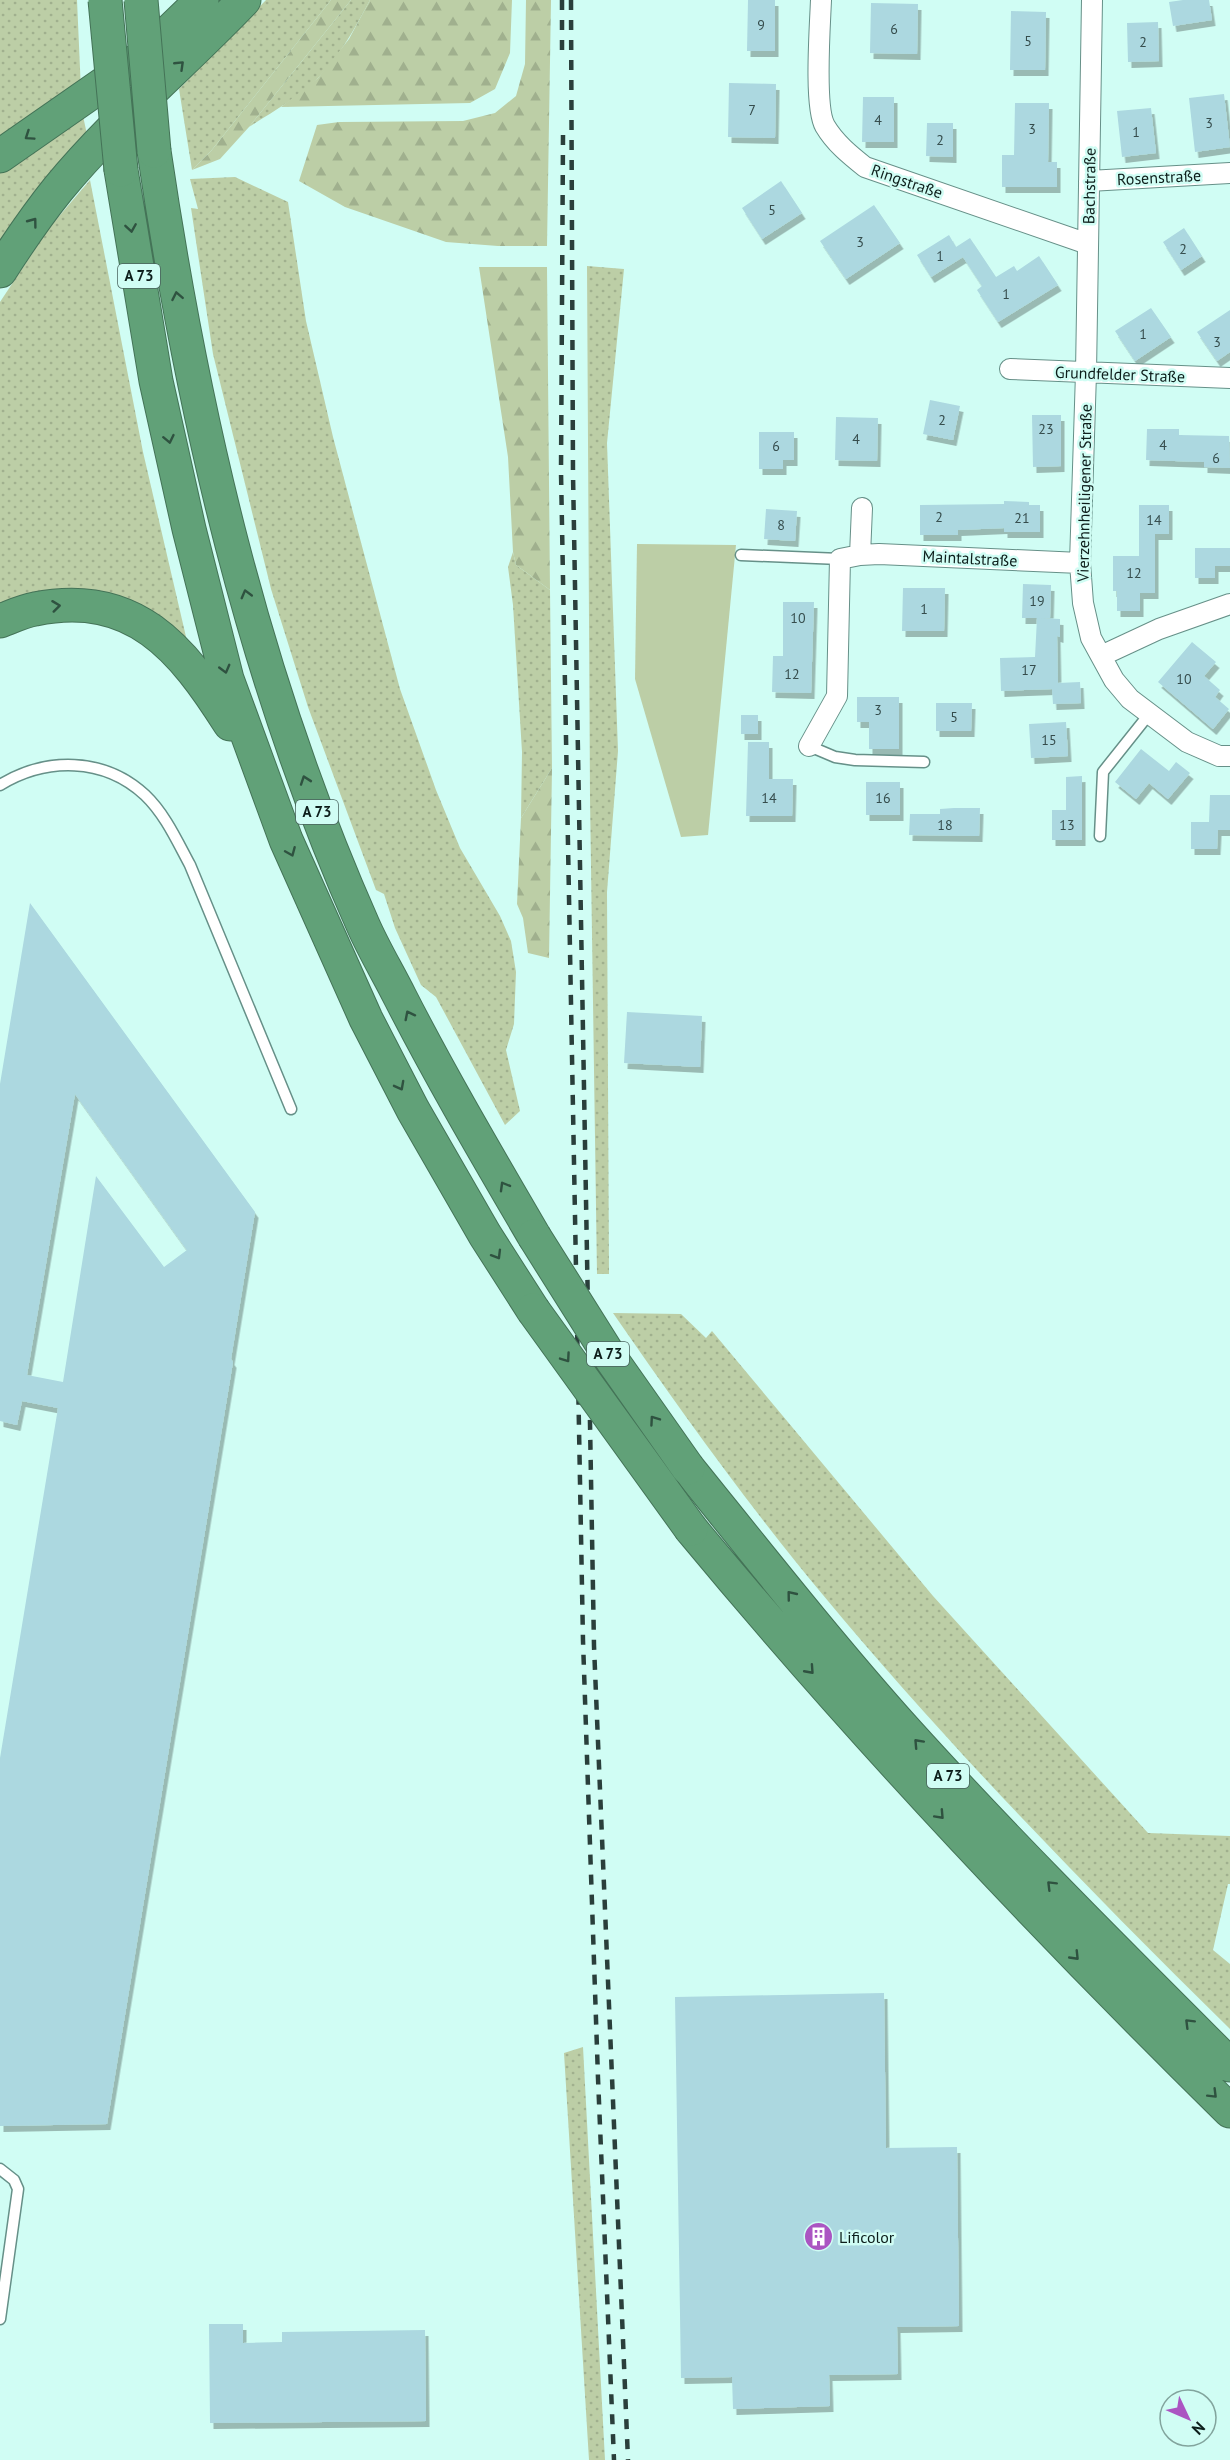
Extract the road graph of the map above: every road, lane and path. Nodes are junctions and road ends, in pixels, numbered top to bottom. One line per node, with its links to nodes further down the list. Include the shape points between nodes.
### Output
1 (105, 0): 27 (highway, A 73, one-way to 27, bridge, via 121,170 156,381 227,679)
2 (141, 0): 31 (highway, A 73, one-way to 2, bridge, via 1025,1859 904,1729 688,1468 612,1360 443,1080 369,937 313,801 262,652 223,512 168,248 154,151)
3 (202, 0): 7 (highway, one-way to 7, via 145,55)
4 (244, 0): 11 (highway, one-way to 4, via 82,162)
5 (821, 0): 10 (street, Ringstraße, via 819,94 824,125 842,148 865,167)
6 (1092, 0): 9 (street, Bachstraße)
7 (0, 156)
8 (1230, 173): 9 (street, Rosenstraße)
9 (1089, 181): 10 (street, Bachstraße)
10 (1088, 244): 13 (street, Bachstraße)
11 (0, 271)
12 (1010, 369): 13 (street, Grundfelder Straße)
13 (1086, 373): 14 (street, Grundfelder Straße); 19 (street, Vierzehnheiligener Straße)
14 (1230, 378)
15 (861, 508): 17 (street)
16 (741, 555): 18 (lane)
17 (860, 555): 18 (street, Maintalstraße); 19 (street, Maintalstraße)
18 (840, 559): 24 (street, via 837,696)
19 (1080, 563): 22 (street, Vierzehnheiligener Straße, via 1083,603 1091,638)
20 (1230, 604): 22 (street, via 1159,629)
21 (0, 621): 27 (highway, one-way to 27, via 34,609 74,604 108,608 143,623 169,644 207,688)
22 (1101, 656): 23 (street, Vierzehnheiligener Straße, via 1130,699)
23 (1150, 713): 25 (street, Vierzehnheiligener Straße, via 1187,742 1219,756); 29 (lane, via 1102,772)
24 (809, 746): 26 (lane, via 845,759)
25 (1230, 756)
26 (924, 762)
27 (264, 777): 32 (highway, A 73, one-way to 32, bridge, via 286,840 366,1019 413,1110 533,1310 691,1529 787,1645 993,1872)
28 (0, 785): 30 (lane, via 17,775 42,769 88,765 112,773 144,795 172,831 190,865)
29 (1100, 836)
30 (291, 1108)
31 (1230, 2065)
32 (1230, 2111)
33 (0, 2169): 35 (lane, via 14,2180 18,2189)
34 (0, 2245): 35 (lane)
35 (9, 2256): 36 (lane)
36 (0, 2319)

